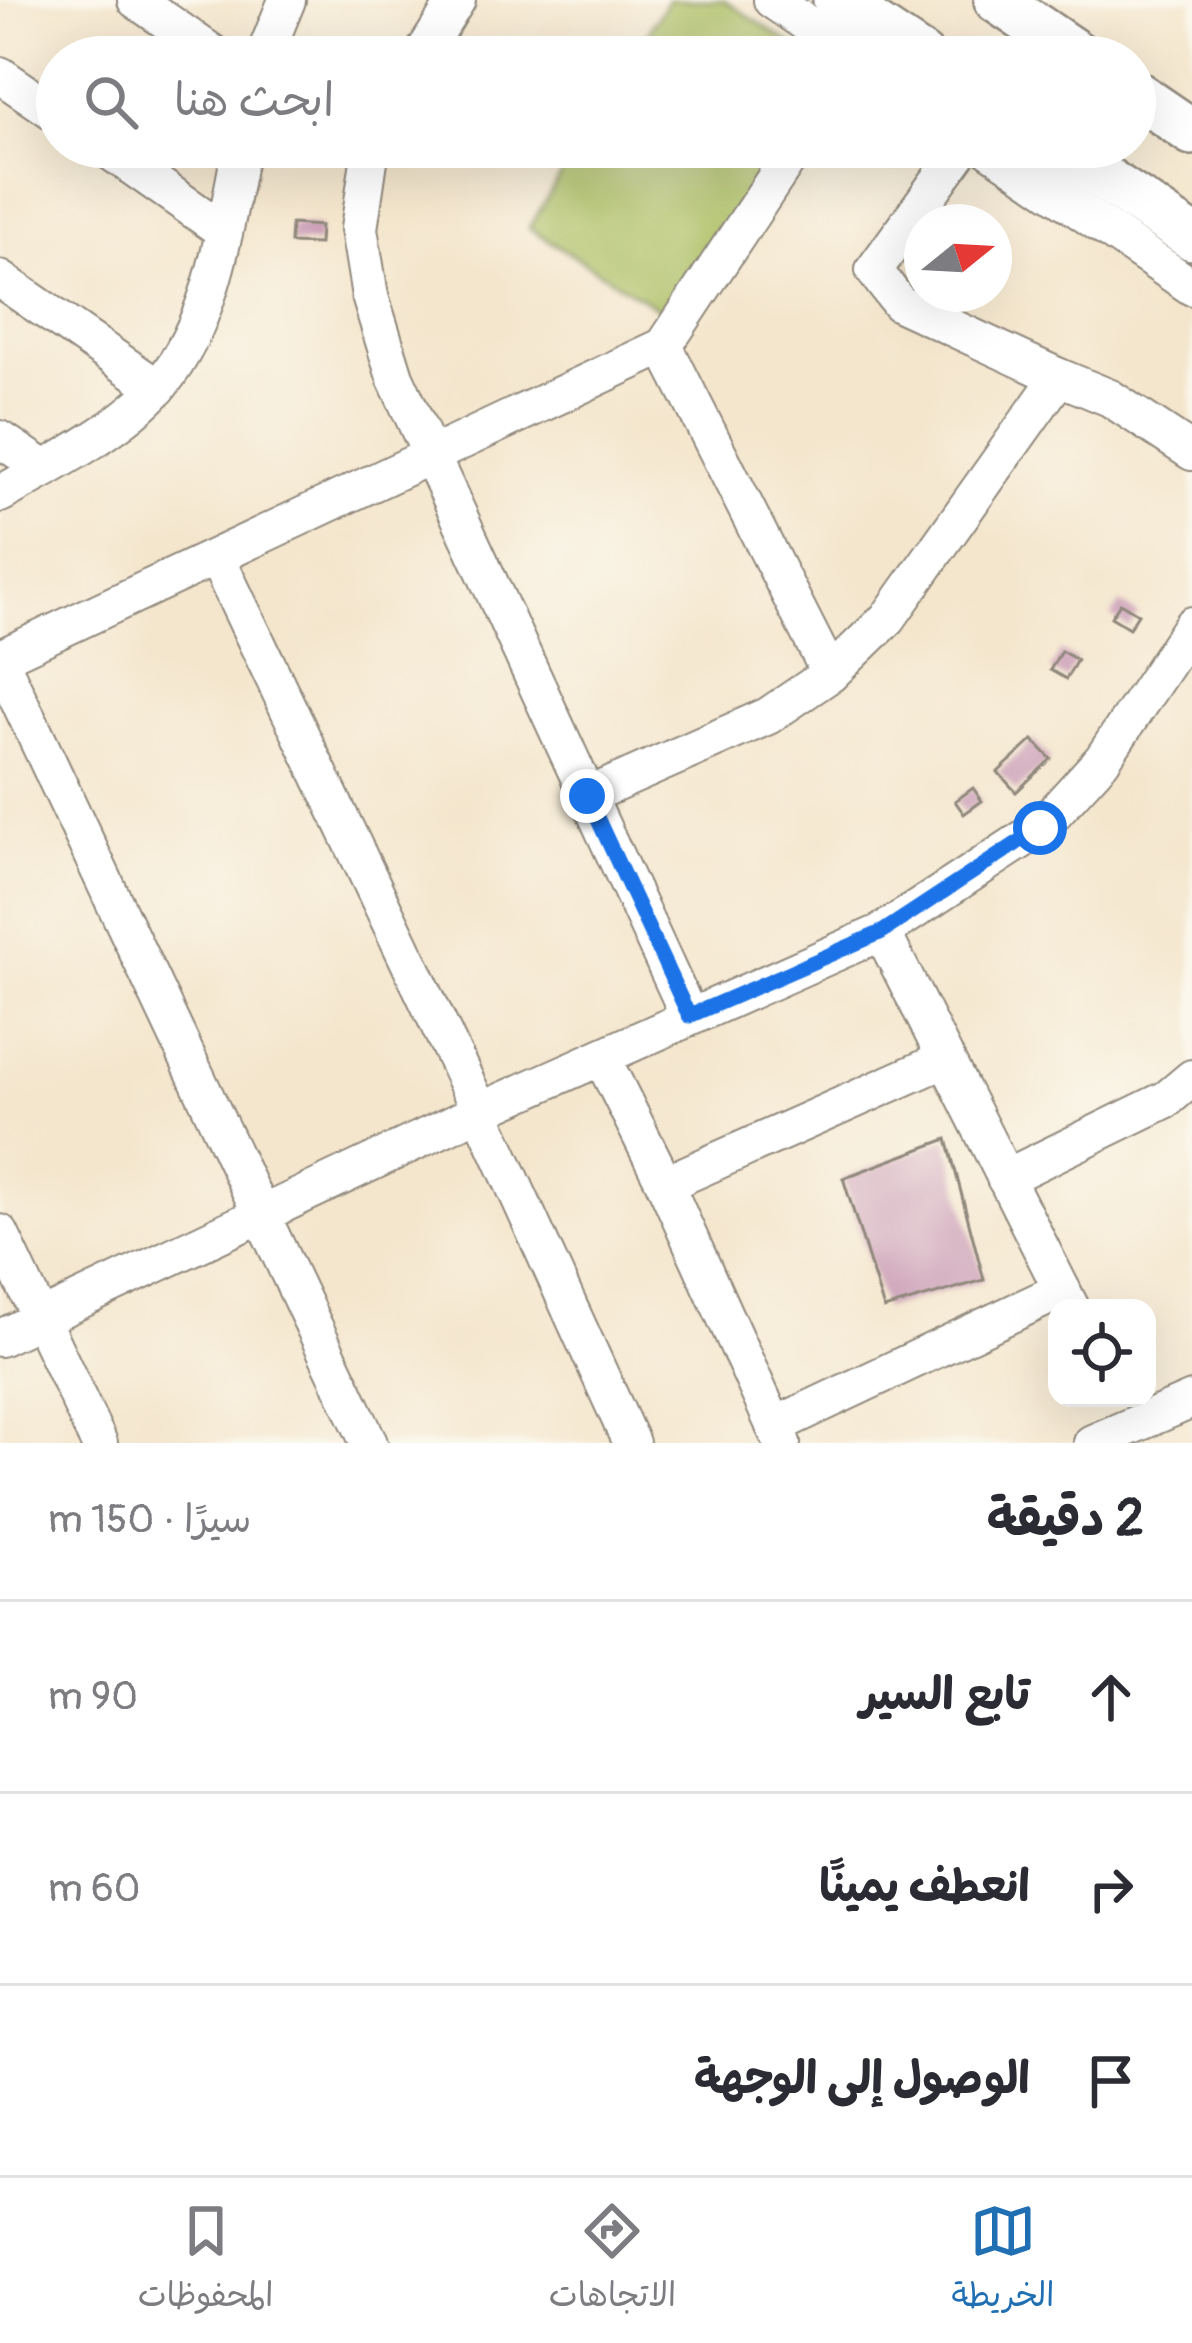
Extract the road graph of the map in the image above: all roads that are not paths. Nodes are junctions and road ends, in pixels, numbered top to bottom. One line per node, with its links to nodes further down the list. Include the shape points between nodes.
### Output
1 (136, 0): 7 (street)
2 (287, 0): 8 (street)
3 (458, 0): 9 (street)
4 (772, 0): 10 (street)
5 (836, 0): 11 (main road)
6 (997, 0): 12 (main road)
7 (188, 36)
8 (272, 36)
9 (435, 36)
10 (825, 36)
11 (890, 36)
12 (1050, 36)
13 (0, 74): 14 (street)
14 (36, 99)
15 (1156, 108): 16 (main road)
16 (1192, 132)
17 (134, 168): 24 (street)
18 (238, 168): 24 (street)
19 (368, 168): 33 (street, via 359,229 370,296)
20 (782, 168): 28 (street)
21 (948, 168): 29 (street, via 874,270 899,303)
22 (1018, 168): 27 (street)
23 (1088, 168): 25 (main road)
24 (224, 231): 30 (street, via 198,317)
25 (1192, 237)
26 (0, 279): 30 (street)
27 (1192, 287)
28 (664, 346): 33 (street); 39 (street)
29 (1059, 377): 32 (street, via 1110,398); 39 (street, via 888,619)
30 (158, 388): 34 (street)
31 (0, 440): 34 (street)
32 (1192, 452)
33 (430, 457): 36 (street); 40 (street)
34 (46, 469): 35 (street)
35 (0, 494)
36 (218, 559): 38 (street); 46 (street)
37 (1192, 625): 41 (street, via 1102,760 1040,828)
38 (0, 659): 49 (street)
39 (830, 674): 40 (street, via 768,716)
40 (587, 796): 42 (street)
41 (882, 932): 42 (street); 44 (street)
42 (689, 1016): 43 (street)
43 (602, 1058): 46 (street); 48 (street)
44 (946, 1059): 47 (street); 48 (street)
45 (1192, 1078): 47 (street, via 1167,1099)
46 (480, 1111): 49 (street); 60 (street)
47 (1006, 1178): 51 (street)
48 (665, 1184): 57 (street)
49 (261, 1215): 53 (street); 59 (street)
50 (0, 1233): 53 (street)
51 (1067, 1299)
52 (1048, 1308): 57 (street)
53 (40, 1319): 54 (street); 58 (street)
54 (0, 1338)
55 (1192, 1400): 56 (street)
56 (1123, 1412): 61 (street)
57 (778, 1434)
58 (99, 1443)
59 (369, 1443)
60 (632, 1443)
61 (1092, 1443)

